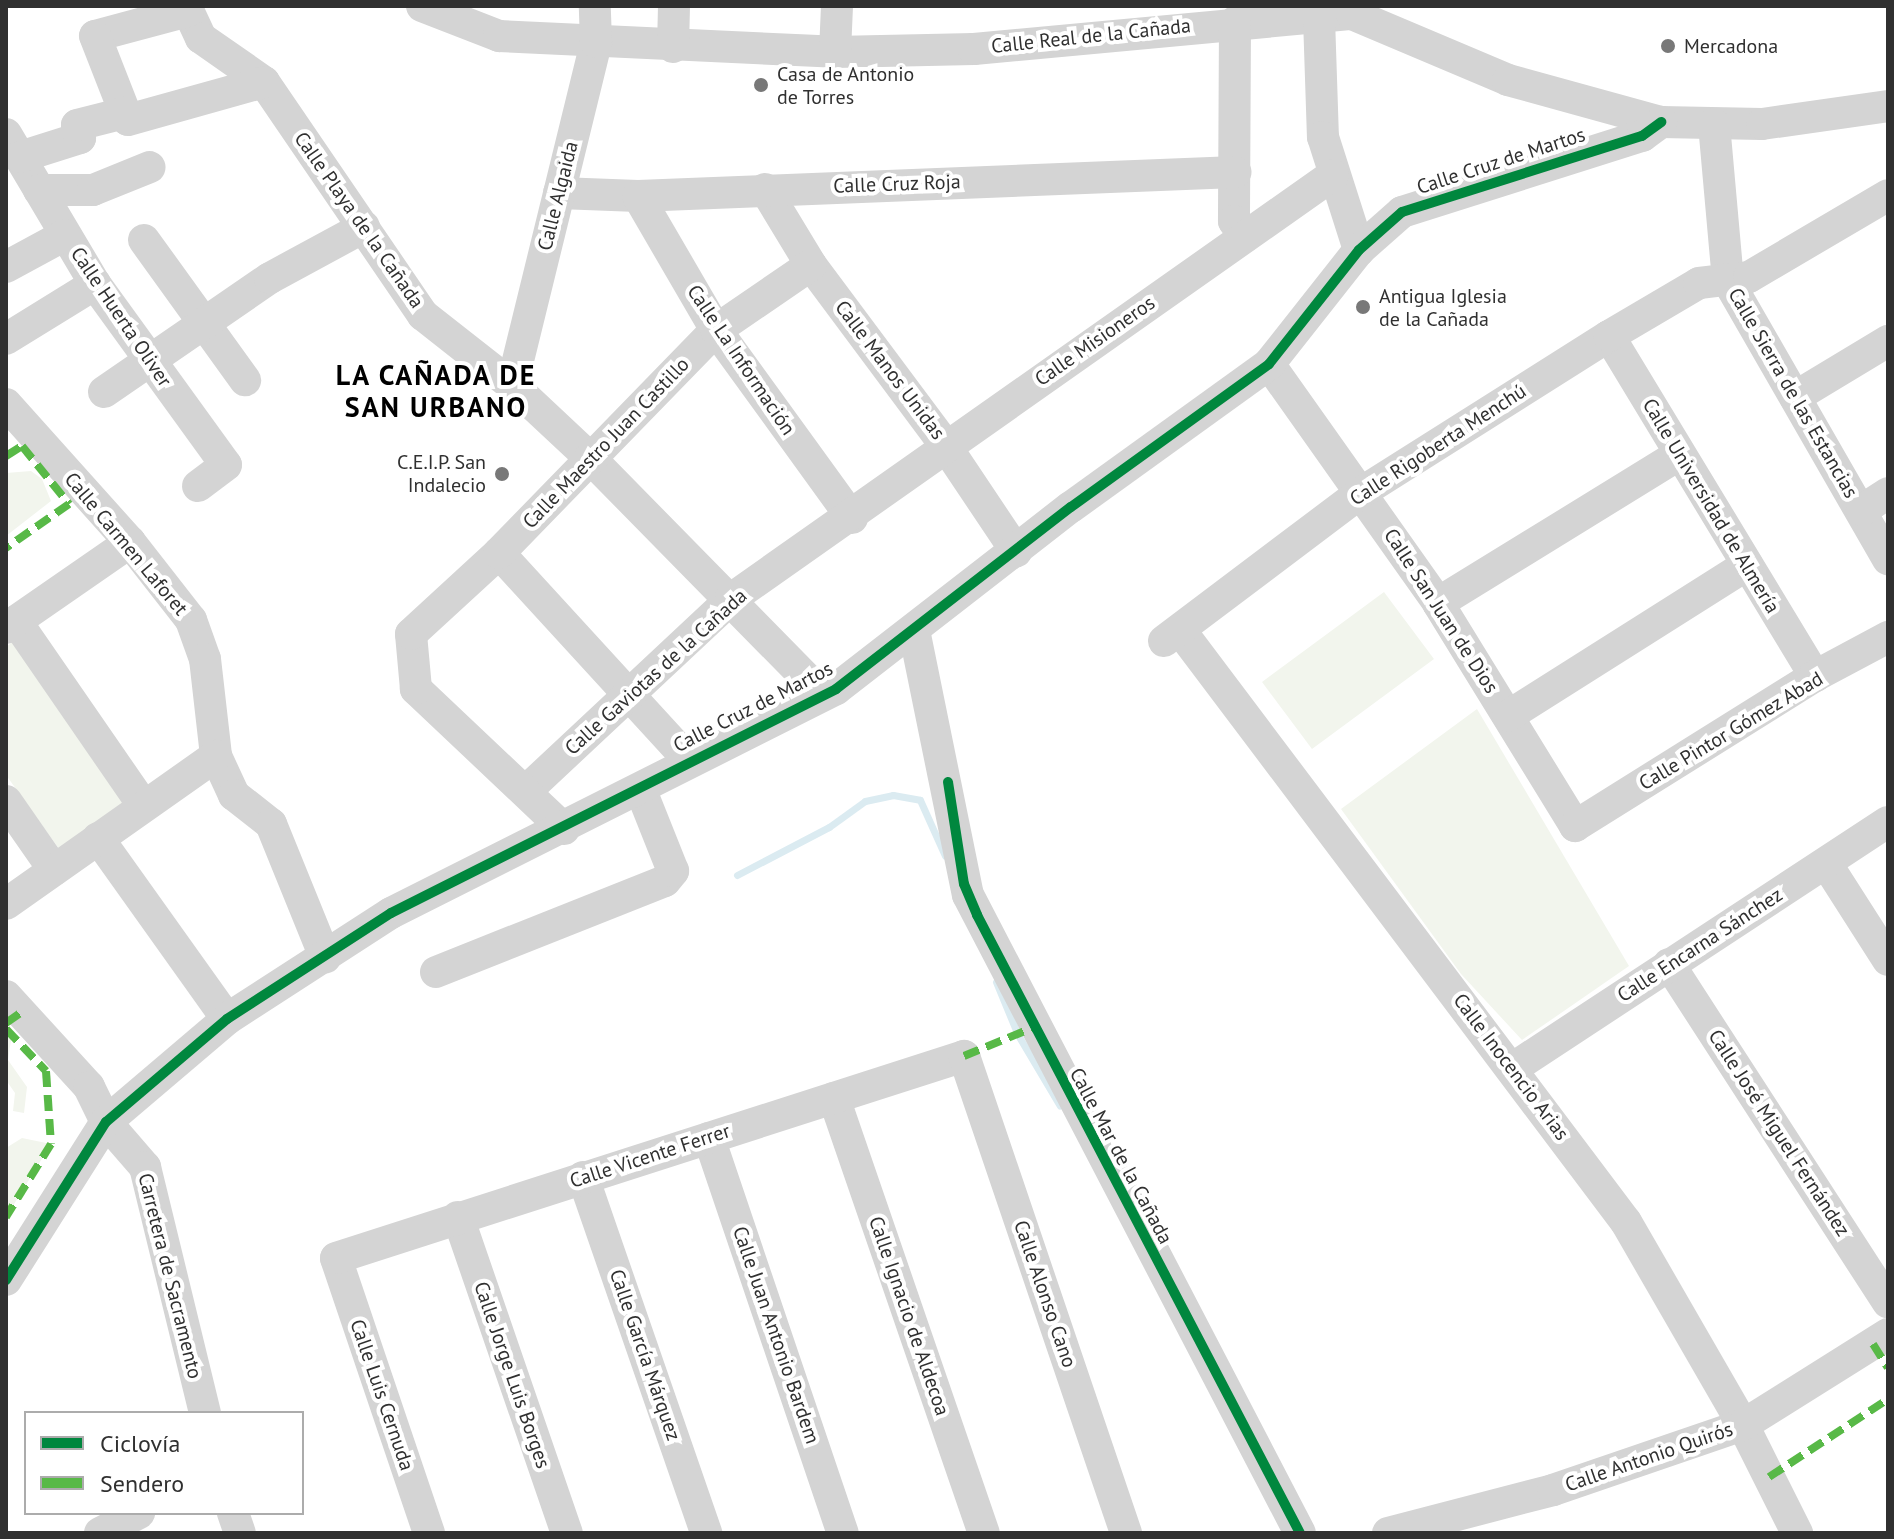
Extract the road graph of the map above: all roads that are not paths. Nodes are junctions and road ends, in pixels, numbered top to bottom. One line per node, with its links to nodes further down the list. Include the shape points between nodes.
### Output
1 (422, 6): 9 (street, Calle Real de la Cañada, via 499,36)
2 (595, 6): 9 (street, Calle Algaida)
3 (674, 6): 10 (street)
4 (837, 6): 11 (street)
5 (187, 8): 12 (street, Calle Playa de la Cañada, via 201,38); 13 (street, via 95,36)
6 (1339, 13): 8 (street, Calle Real de la Cañada); 15 (street, Calle Real de la Cañada, via 1508,80); 20 (street, via 1323,137)
7 (1111, 19): 8 (street, Calle Real de la Cañada); 11 (street, Calle Real de la Cañada, via 974,49)
8 (1235, 22): 19 (street)
9 (596, 42): 10 (street, Calle Real de la Cañada); 23 (street, Calle Algaida)
10 (673, 47): 11 (street, Calle Real de la Cañada)
11 (835, 52)
12 (264, 82): 13 (street, via 128,120); 26 (street, Calle Playa de la Cañada)
13 (124, 113): 17 (street, via 77,125 80,138)
14 (1883, 115): 16 (street, Calle Real de la Cañada)
15 (1661, 122): 16 (street, Calle Real de la Cañada); 30 (street, Calle Cruz de Martos, via 1642,136 1402,212)
16 (1714, 124): 33 (street, Calle Sierra de las Estancias)
17 (12, 149): 22 (street, Calle Huerta Oliver)
18 (150, 167): 22 (street, via 93,190)
19 (1236, 172): 21 (street, Calle Cruz Roja); 28 (street, via 1234,221)
20 (1333, 175): 28 (street, Calle Misioneros); 30 (street)
21 (765, 189): 25 (street, Calle Cruz Roja); 31 (street, Calle Manos Unidas)
22 (39, 190): 27 (street, Calle Huerta Oliver)
23 (559, 193): 25 (street, Calle Cruz Roja); 43 (street, Calle Algaida)
24 (1888, 195): 33 (street, Calle Rigoberta Menchú, via 1749,277)
25 (638, 196): 36 (street, Calle La Información)
26 (364, 227): 35 (street, via 270,278); 43 (street, Calle Playa de la Cañada, via 423,315)
27 (65, 235): 32 (street); 34 (street, Calle Huerta Oliver)
28 (1244, 237): 48 (street, Calle Misioneros)
29 (144, 240): 35 (street)
30 (1359, 250): 41 (street, Calle Cruz de Martos)
31 (811, 265): 36 (street, Calle Maestro Juan Castillo); 48 (street, Calle Manos Unidas)
32 (6, 267)
33 (1728, 281): 37 (street, Calle Rigoberta Menchú, via 1699,283); 45 (street, Calle Sierra de las Estancias)
34 (95, 284): 38 (street); 40 (street, Calle Huerta Oliver)
35 (204, 323): 40 (street); 42 (street)
36 (716, 330): 50 (street, Calle Maestro Juan Castillo); 54 (street, Calle La Información)
37 (1609, 336): 49 (street, Calle Universidad de Almería); 52 (street, Calle Rigoberta Menchú)
38 (6, 339)
39 (1888, 341): 45 (street)
40 (150, 363): 44 (street); 51 (street, Calle Huerta Oliver, via 226,465)
41 (1269, 364): 52 (street, Calle San Juan de Dios); 56 (street, Calle Cruz de Martos)
42 (245, 380)
43 (512, 385): 50 (street, Calle Playa de la Cañada)
44 (104, 392)
45 (1795, 397): 53 (street, Calle Sierra de las Estancias)
46 (6, 404): 47 (street, Calle Carmen Laforet)
47 (17, 439): 55 (street, Calle Carmen Laforet)
48 (945, 445): 54 (street, Calle Gaviotas de la Cañada); 56 (street, Calle Manos Unidas)
49 (1679, 455): 59 (street, Calle Universidad de Almería); 61 (street)
50 (590, 458): 57 (street, Calle Maestro Juan Castillo); 60 (street, Calle Playa de la Cañada)
51 (198, 486)
52 (1362, 492): 61 (street, Calle San Juan de Dios); 64 (street, Calle Rigoberta Menchú)
53 (1875, 502): 58 (street, Calle Sierra de las Estancias)
54 (852, 518): 60 (street, Calle Gaviotas de la Cañada)
55 (130, 542): 62 (street); 70 (street, Calle Carmen Laforet, via 191,620 205,659)
56 (1016, 551): 63 (street, Calle Cruz de Martos)
57 (499, 553): 67 (street); 73 (street, Calle Maestro Juan Castillo, via 411,634 416,689)
58 (1888, 559)
59 (1747, 565): 66 (street, Calle Universidad de Almería); 69 (street)
60 (731, 599): 67 (street, Calle Gaviotas de la Cañada); 68 (street, Calle Playa de la Cañada)
61 (1438, 603): 69 (street, Calle San Juan de Dios)
62 (11, 625): 75 (street)
63 (914, 630): 68 (street, Calle Cruz de Martos, via 836,689); 110 (street, Calle Mar de la Cañada, via 968,895 1046,1055)
64 (1172, 635): 90 (street, Calle Inocencio Arias)
65 (1888, 637): 66 (street, Calle Pintor Gómez Abad)
66 (1815, 676): 77 (street, Calle Pintor Gómez Abad)
67 (630, 693): 71 (street); 73 (street, Calle Gaviotas de la Cañada)
68 (821, 693): 71 (street, Calle Cruz de Martos)
69 (1508, 716): 77 (street, Calle San Juan de Dios)
70 (216, 756): 75 (street); 83 (street, Calle Carmen Laforet, via 234,795 271,824)
71 (688, 759): 72 (street, Calle Cruz de Martos)
72 (640, 788): 78 (street, Calle Cruz de Martos); 86 (street, via 673,871 665,881)
73 (527, 790): 78 (street)
74 (6, 801): 81 (street)
75 (143, 805): 79 (street)
76 (1888, 822): 80 (street, Calle Encarna Sánchez)
77 (1575, 826)
78 (564, 829): 83 (street, Calle Cruz de Martos, via 391,913)
79 (98, 838): 81 (street); 88 (street)
80 (1826, 863): 84 (street); 85 (street, Calle Encarna Sánchez)
81 (54, 870): 82 (street)
82 (6, 904)
83 (325, 957): 88 (street, Calle Cruz de Martos)
84 (1888, 960)
85 (1669, 964): 90 (street, Calle Encarna Sánchez); 98 (street, Calle José Miguel Fernández)
86 (436, 972)
87 (6, 996): 92 (street, Carretera de Sacramento, via 89,1087)
88 (227, 1019): 92 (street, Calle Cruz de Martos)
89 (964, 1056): 91 (street, Calle Vicente Ferrer); 109 (street, Calle Alonso Cano)
90 (1513, 1068): 101 (street, Calle Inocencio Arias, via 1626,1222)
91 (834, 1098): 93 (street, Calle Vicente Ferrer); 108 (street, Calle Ignacio de Aldecoa)
92 (106, 1122): 97 (street, Calle Cruz de Martos); 100 (street, Carretera de Sacramento, via 145,1167)
93 (709, 1138): 94 (street, Calle Vicente Ferrer); 107 (street, Calle Juan Antonio Bardem)
94 (583, 1177): 95 (street, Calle Vicente Ferrer); 106 (street, Calle García Márquez)
95 (458, 1217): 96 (street, Calle Vicente Ferrer); 105 (street, Calle Jorge Luis Borges)
96 (336, 1258): 104 (street, Calle Luis Cernuda)
97 (6, 1280)
98 (1888, 1302)
99 (1888, 1334): 101 (street, Calle Antonio Quirós)
100 (205, 1411)
101 (1743, 1425): 111 (street, Calle Antonio Quirós, via 1553,1490); 112 (street, Calle Inocencio Arias)
102 (135, 1515): 103 (street)
103 (100, 1533)
104 (429, 1533)
105 (567, 1533)
106 (706, 1533)
107 (843, 1533)
108 (984, 1533)
109 (1126, 1533)
110 (1300, 1533)
111 (1388, 1533)
112 (1797, 1533)

